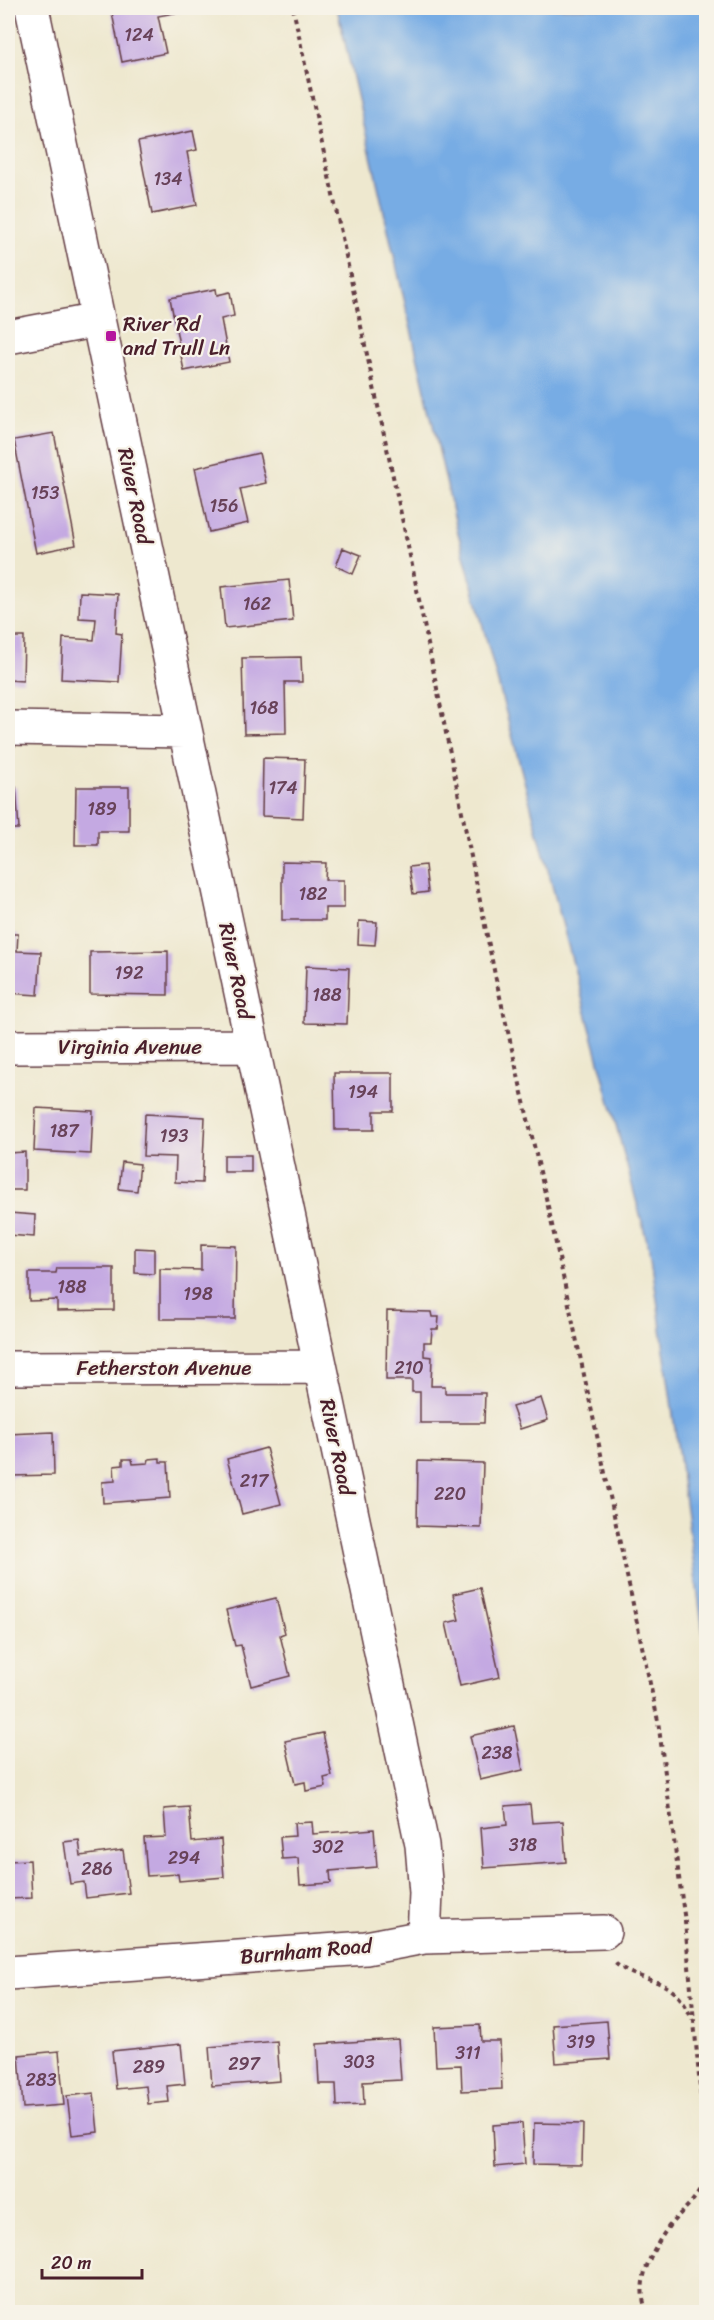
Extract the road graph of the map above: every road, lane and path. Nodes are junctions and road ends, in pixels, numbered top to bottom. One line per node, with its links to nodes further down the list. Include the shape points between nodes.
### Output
1 (32, 8): 3 (street, River Road)
2 (293, 8): 14 (path, via 495,975 658,1720 685,1922)
3 (98, 320): 4 (street); 6 (street, River Road)
4 (8, 337)
5 (8, 728): 6 (street)
6 (185, 730): 7 (street, River Road)
7 (252, 1046): 8 (street, Virginia Avenue); 9 (street, River Road)
8 (8, 1047)
9 (321, 1367): 10 (street, Fetherston Avenue); 12 (street, River Road, via 422,1845)
10 (8, 1368)
11 (604, 1932): 12 (street, Burnham Road); 14 (path, via 612,1961 625,1971 671,1989)
12 (424, 1937): 13 (street, Burnham Road, via 366,1948)
13 (8, 1972)
14 (694, 2026): 15 (path)
15 (706, 2154)
16 (706, 2167): 17 (path, via 702,2186 670,2225 646,2266 640,2297)
17 (647, 2313)

